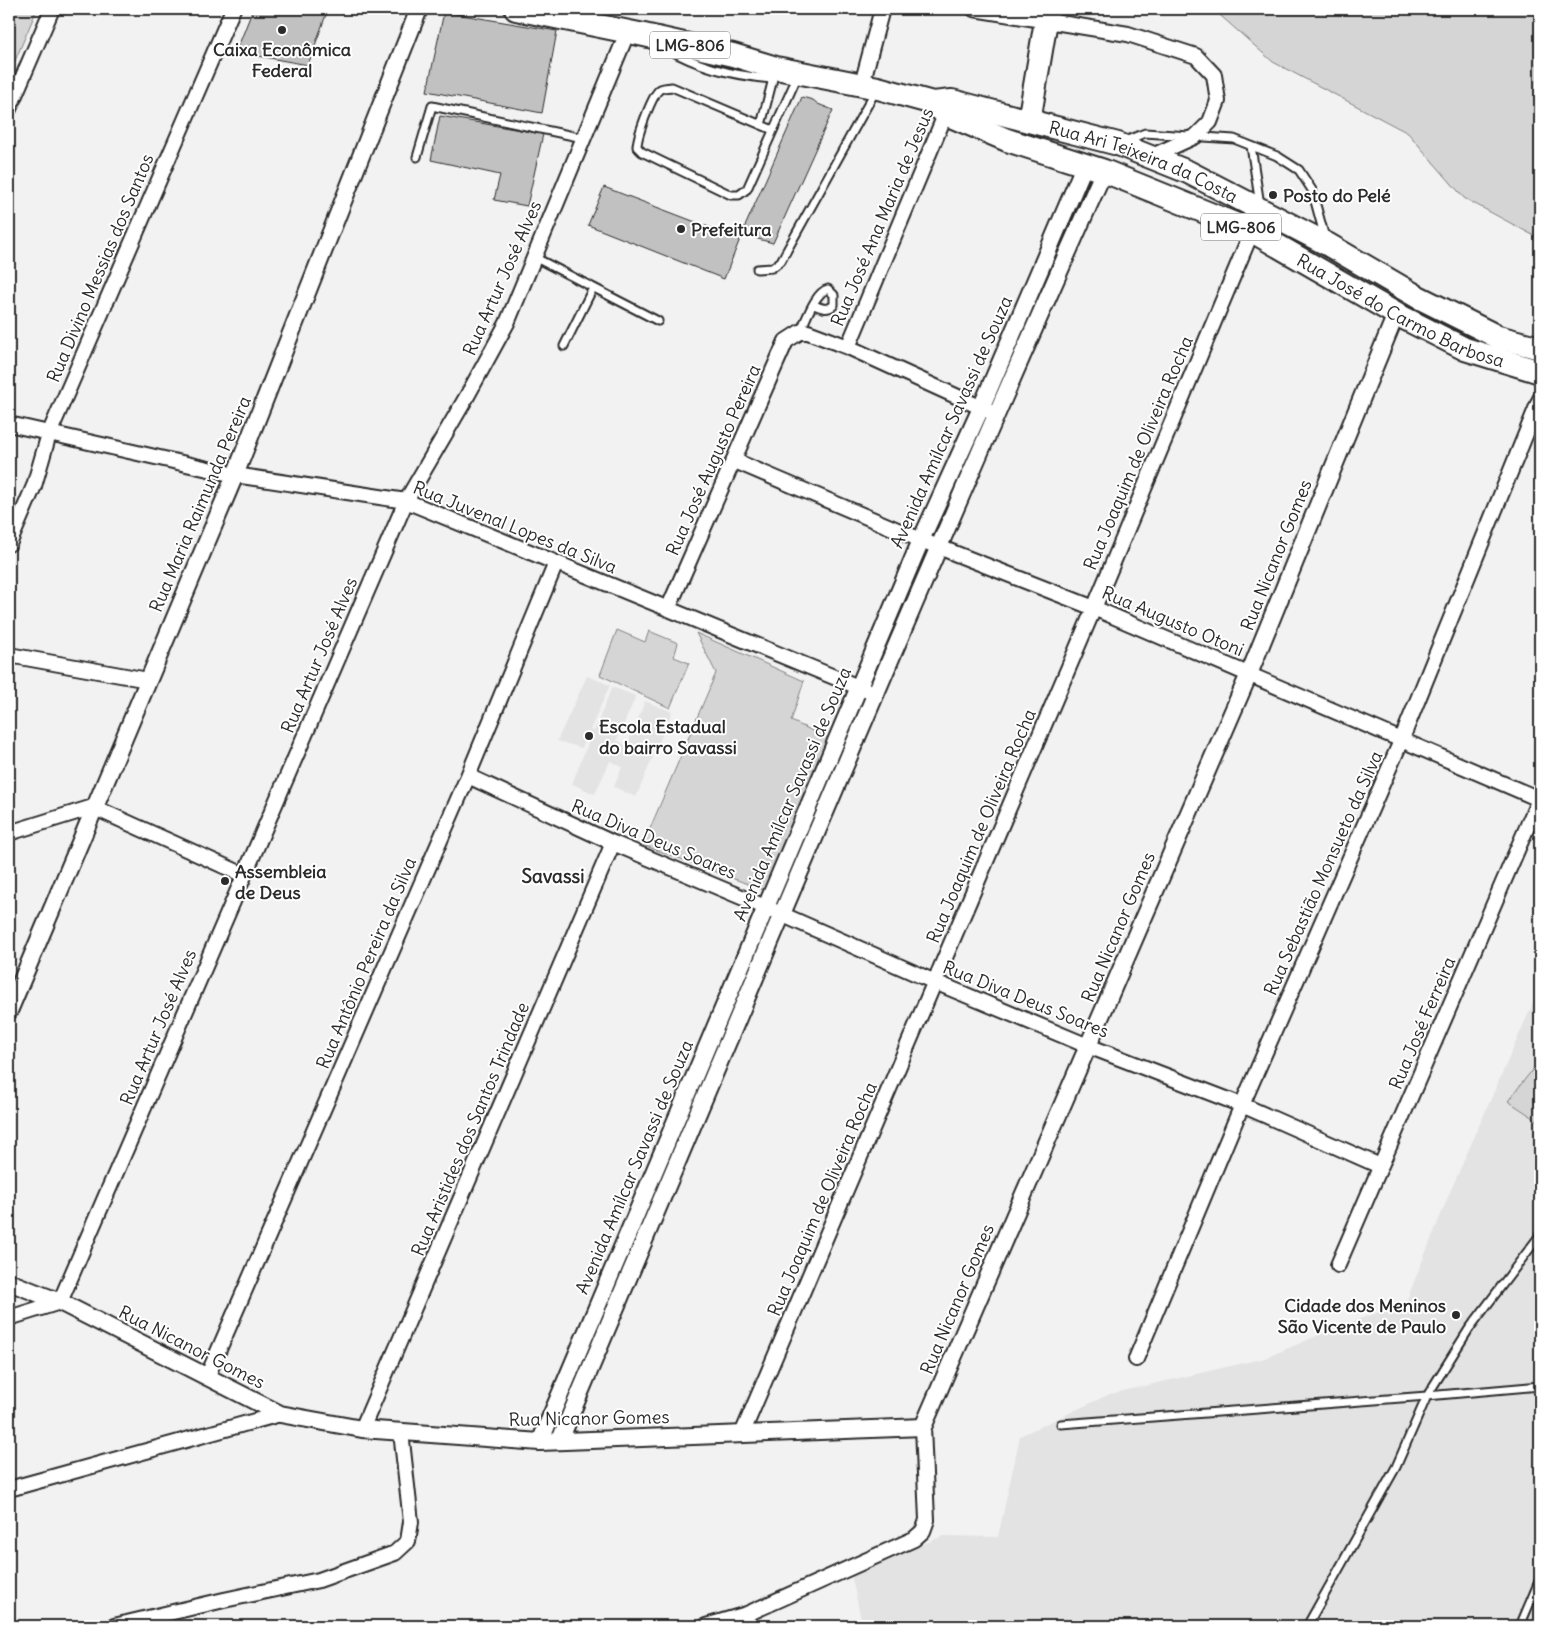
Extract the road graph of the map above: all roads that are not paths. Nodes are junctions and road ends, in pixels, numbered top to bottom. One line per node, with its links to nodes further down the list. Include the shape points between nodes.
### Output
1 (52, 9): 13 (street)
2 (233, 9): 41 (street, Rua Divino Messias dos Santos)
3 (420, 9): 43 (street, Rua Maria Raimunda Pereira)
4 (516, 9): 8 (highway, Rua Ari Teixeira da Costa / LMG-806)
5 (882, 9): 11 (street)
6 (974, 9): 7 (street)
7 (1047, 15): 14 (highway); 17 (street, via 1128,34 1196,56 1214,75 1218,101 1210,122)
8 (636, 33): 10 (highway, Rua Ari Teixeira da Costa / LMG-806, via 733,55); 18 (street, Rua Artur José Alves)
9 (799, 72): 10 (highway, Rua Ari Teixeira da Costa / LMG-806); 11 (highway, Rua Ari Teixeira da Costa / LMG-806); 16 (lane)
10 (774, 74): 15 (lane)
11 (870, 86): 12 (highway, Rua Ari Teixeira da Costa / LMG-806); 28 (lane, via 781,261 772,268)
12 (944, 106): 14 (highway, Rua Ari Teixeira da Costa / LMG-806); 23 (highway, Rua José do Carmo Barbosa / LMG-806, via 1007,140); 35 (street, Rua José Ana Maria de Jesus)
13 (9, 109)
14 (1028, 121): 19 (highway, Rua Ari Teixeira da Costa / LMG-806)
15 (761, 125): 16 (lane); 16 (lane, via 672,87 663,88 657,92 646,116 637,147 731,195 739,195 747,189)
16 (773, 130)
17 (1196, 136): 19 (lane, via 1145,133); 20 (lane, via 1234,139); 22 (street)
18 (583, 138): 21 (lane, via 432,106); 27 (street, Rua Artur José Alves)
19 (1118, 144): 22 (highway, Rua Ari Teixeira da Costa / LMG-806)
20 (1251, 146): 24 (lane); 26 (lane, via 1278,156 1299,170 1312,190)
21 (417, 157)
22 (1150, 157): 24 (highway, Rua Ari Teixeira da Costa / LMG-806)
23 (1094, 167): 25 (highway, Rua José do Carmo Barbosa / LMG-806); 39 (street, Avenida Amílcar Savassi de Souza)
24 (1261, 208): 26 (highway, Rua Ari Teixeira da Costa / LMG-806)
25 (1252, 231): 31 (highway, Rua José do Carmo Barbosa / LMG-806); 49 (street, Rua Joaquim de Oliveira Rocha)
26 (1326, 244): 36 (highway, Rua Ari Teixeira da Costa / LMG-806, via 1418,297 1498,337)
27 (534, 257): 29 (lane); 44 (street, Rua Artur José Alves, via 506,323)
28 (757, 269)
29 (593, 288): 32 (lane); 34 (lane)
30 (814, 305): 33 (lane)
31 (1396, 314): 37 (highway, Rua José do Carmo Barbosa / LMG-806, via 1466,349); 52 (street, Rua Nicanor Gomes)
32 (658, 321)
33 (800, 332): 35 (street); 42 (street, Rua José Augusto Pereira, via 786,340)
34 (564, 346)
35 (848, 347): 39 (street)
36 (1540, 348)
37 (1540, 372)
38 (1540, 399): 55 (street, Rua Sebastião Monsueto da Silva)
39 (988, 411): 45 (street, Avenida Amílcar Savassi de Souza); 47 (street, Avenida Amílcar Savassi de Souza)
40 (9, 424): 41 (street, Rua Juvenal Lopes da Silva)
41 (49, 434): 43 (street, Rua Juvenal Lopes da Silva); 46 (street, Rua Divino Messias dos Santos, via 34,486)
42 (735, 461): 45 (street, Rua Augusto Otoni); 50 (street, Rua José Augusto Pereira)
43 (235, 475): 44 (street, Rua Juvenal Lopes da Silva); 53 (street, Rua Maria Raimunda Pereira)
44 (406, 501): 48 (street, Rua Juvenal Lopes da Silva); 61 (street, Rua Artur José Alves)
45 (921, 540): 47 (street, Rua Augusto Otoni); 54 (street, Avenida Amílcar Savassi de Souza)
46 (9, 544)
47 (940, 546): 49 (street, Rua Augusto Otoni); 54 (street, Avenida Amílcar Savassi de Souza)
48 (556, 563): 50 (street, Rua Juvenal Lopes da Silva); 56 (street, Rua Antônio Pereira da Silva)
49 (1094, 608): 52 (street, Rua Augusto Otoni); 64 (street, Rua Joaquim de Oliveira Rocha)
50 (668, 609): 54 (street, Rua Juvenal Lopes da Silva)
51 (9, 655): 53 (street)
52 (1249, 674): 55 (street, Rua Augusto Otoni); 66 (street, Rua Nicanor Gomes)
53 (148, 680): 58 (street, Rua Maria Raimunda Pereira)
54 (868, 691): 62 (street, Avenida Amílcar Savassi de Souza); 63 (street, Avenida Amílcar Savassi de Souza)
55 (1402, 741): 57 (street, Rua Augusto Otoni); 67 (street, Rua Sebastião Monsueto da Silva)
56 (468, 776): 60 (street, Rua Diva Deus Soares); 75 (street, Rua Antônio Pereira da Silva)
57 (1540, 798): 68 (street, Rua José Ferreira)
58 (93, 808): 59 (street); 61 (street); 65 (street, Rua Maria Raimunda Pereira)
59 (9, 833)
60 (613, 843): 62 (street, Rua Diva Deus Soares); 81 (street, Rua Aristides dos Santos Trindade)
61 (244, 875): 72 (street, Rua Artur José Alves)
62 (765, 907): 63 (street, Rua Diva Deus Soares); 85 (street, Avenida Amílcar Savassi de Souza)
63 (781, 915): 64 (street, Rua Diva Deus Soares); 84 (street, Avenida Amílcar Savassi de Souza)
64 (935, 982): 66 (street, Rua Diva Deus Soares); 83 (street, Rua Joaquim de Oliveira Rocha)
65 (9, 1010)
66 (1088, 1046): 67 (street, Rua Diva Deus Soares); 80 (street, Rua Nicanor Gomes)
67 (1242, 1105): 68 (street, Rua Diva Deus Soares); 74 (street, Rua Sebastião Monsueto da Silva)
68 (1380, 1166): 70 (street, Rua José Ferreira)
69 (1540, 1236): 77 (lane, via 1468,1329)
70 (1338, 1264)
71 (9, 1282): 72 (street, Rua Nicanor Gomes)
72 (60, 1302): 73 (street); 75 (street, Rua Nicanor Gomes)
73 (9, 1318)
74 (1136, 1359)
75 (207, 1377): 78 (street, Rua Nicanor Gomes)
76 (1540, 1386): 77 (lane)
77 (1427, 1396): 79 (lane); 90 (lane, via 1396,1467)
78 (280, 1414): 81 (street, Rua Nicanor Gomes); 86 (street)
79 (1061, 1424)
80 (923, 1427): 83 (street, Rua Nicanor Gomes); 89 (street, via 927,1520 923,1531 914,1539 747,1614)
81 (362, 1429): 82 (street, Rua Nicanor Gomes)
82 (401, 1432): 85 (street, Rua Nicanor Gomes); 88 (street, via 411,1522 408,1541 395,1554 319,1580)
83 (742, 1434): 84 (street, Rua Nicanor Gomes)
84 (560, 1440): 85 (street, Rua Nicanor Gomes)
85 (540, 1442)
86 (9, 1488)
87 (1540, 1579): 91 (lane)
88 (114, 1626)
89 (706, 1626)
90 (1307, 1626)
91 (1520, 1626)

